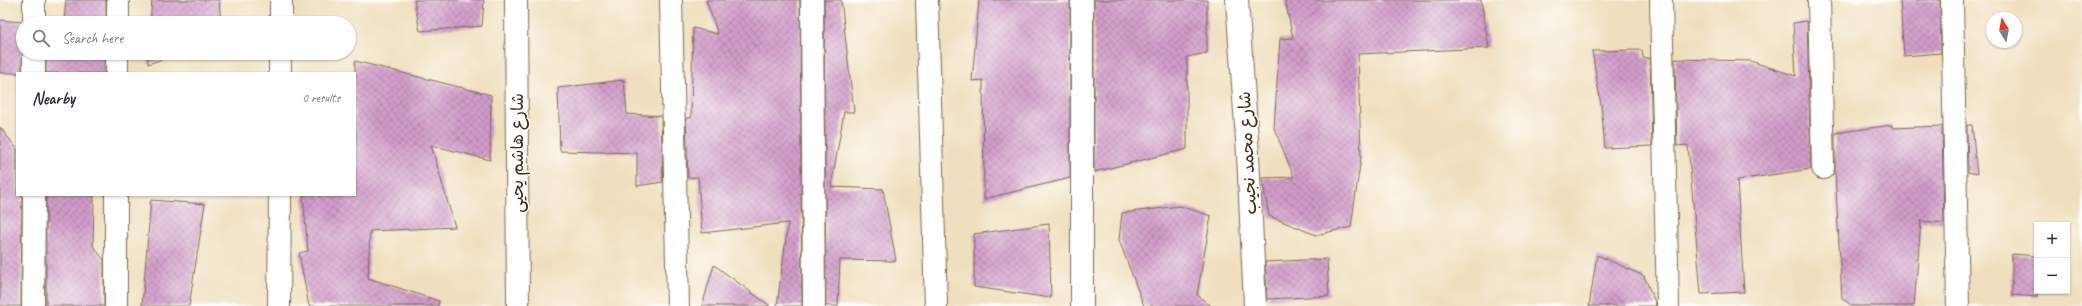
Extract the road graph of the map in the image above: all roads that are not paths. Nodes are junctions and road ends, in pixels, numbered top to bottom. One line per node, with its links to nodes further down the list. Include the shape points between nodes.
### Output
1 (34, 0): 13 (street)
2 (118, 0): 14 (street)
3 (281, 0): 15 (street)
4 (516, 0): 29 (street, شارع هاشم يحيى)
5 (671, 0): 30 (street)
6 (812, 0): 31 (street)
7 (927, 0): 32 (street)
8 (1082, 0): 33 (street)
9 (1237, 0): 34 (street, شارع محمد نجيب)
10 (1661, 0): 35 (street)
11 (1819, 0): 22 (street)
12 (1952, 0): 36 (street)
13 (34, 16)
14 (118, 16)
15 (280, 16)
16 (34, 60): 19 (street)
17 (117, 60): 20 (street)
18 (280, 60): 21 (street)
19 (34, 72)
20 (117, 72)
21 (280, 72)
22 (1823, 168)
23 (34, 196): 26 (street)
24 (116, 196): 27 (street)
25 (280, 196): 28 (street)
26 (33, 306)
27 (116, 306)
28 (279, 306)
29 (518, 306)
30 (678, 306)
31 (814, 306)
32 (936, 306)
33 (1082, 306)
34 (1255, 306)
35 (1668, 306)
36 (1958, 306)

